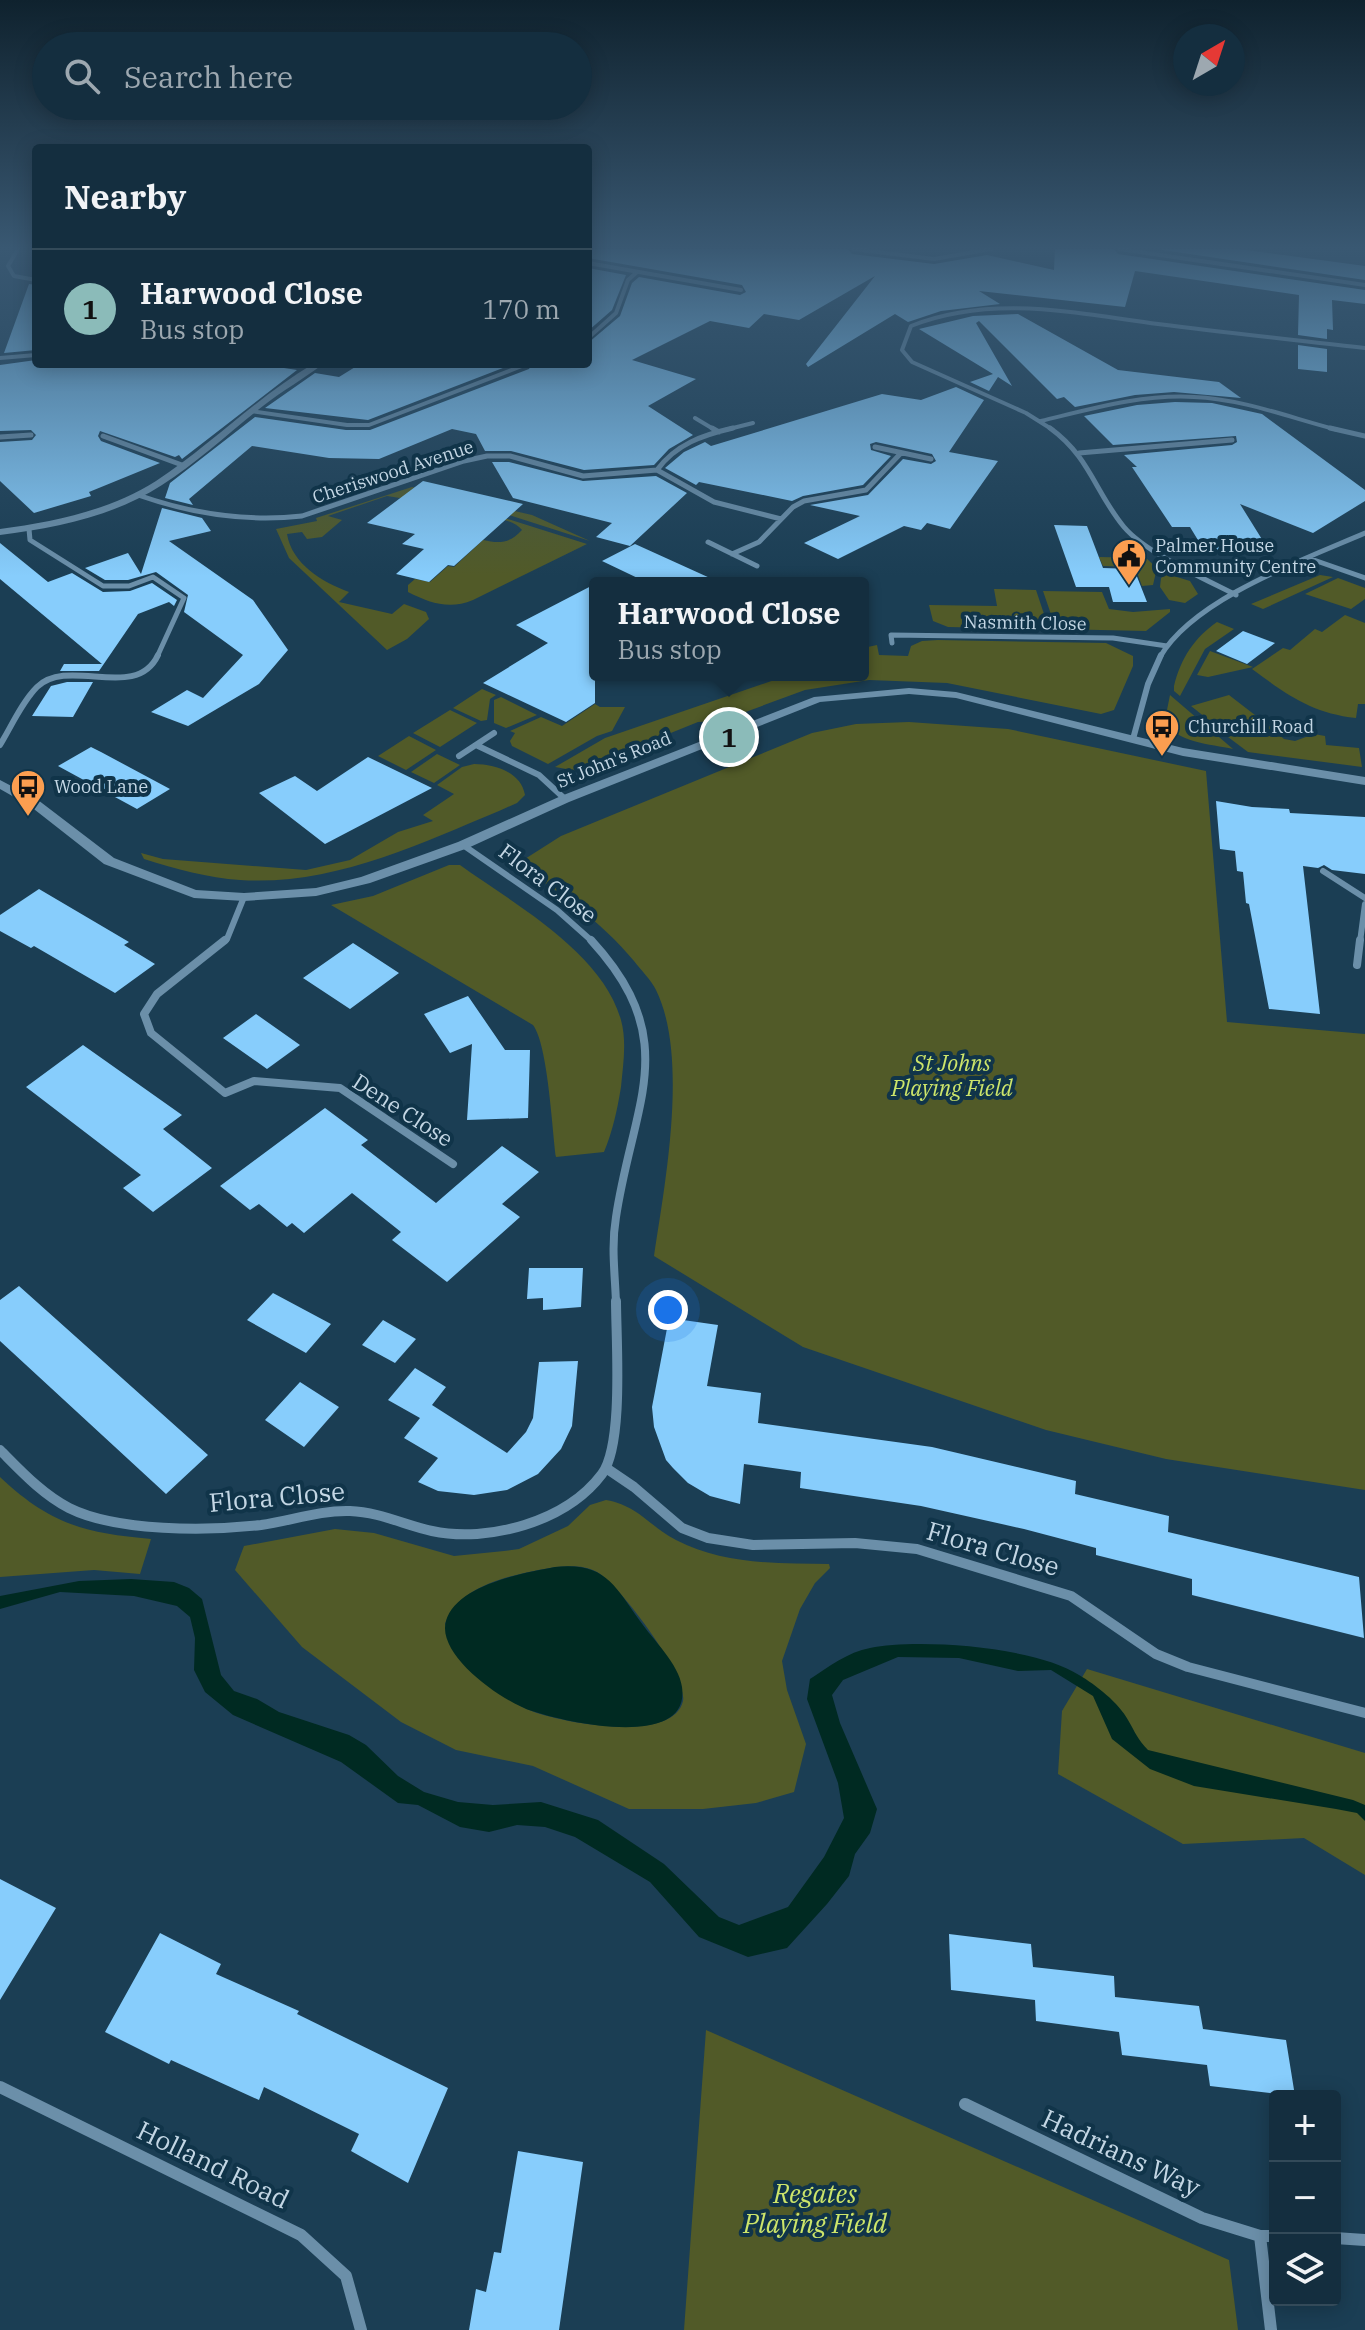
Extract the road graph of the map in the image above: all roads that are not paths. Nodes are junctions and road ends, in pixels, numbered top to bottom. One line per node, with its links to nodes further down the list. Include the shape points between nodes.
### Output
1 (908, 358): 6 (street)
2 (313, 368): 4 (street)
3 (517, 368): 4 (street, via 369,425)
4 (251, 411): 18 (street)
5 (695, 418): 8 (street)
6 (1041, 421): 11 (street, via 1157,398 1214,398); 16 (street)
7 (753, 423): 8 (street)
8 (719, 432): 19 (street, via 680,445)
9 (31, 435): 12 (street)
10 (103, 436): 18 (street)
11 (1365, 436)
12 (0, 437)
13 (1232, 440): 16 (street)
14 (875, 447): 15 (street)
15 (901, 453): 17 (street); 21 (street, via 866,490 804,501)
16 (1079, 453): 30 (street, via 1125,528 1175,564)
17 (931, 459)
18 (182, 465): 20 (street)
19 (657, 470): 20 (street, Cheriswood Avenue, via 583,476 510,456 487,456 276,520 240,518); 21 (street, via 705,499)
20 (138, 495): 22 (street)
21 (781, 519): 26 (street, via 759,542)
22 (29, 529): 23 (street); 35 (street, via 30,540 103,586 129,586 153,577 184,598 149,668 127,677 47,680)
23 (0, 532)
24 (1365, 533): 27 (street)
25 (708, 542): 26 (street)
26 (732, 554): 28 (street)
27 (1311, 559): 29 (street); 30 (street)
28 (757, 566)
29 (1365, 578)
30 (1236, 595): 32 (street, via 1182,627)
31 (892, 643): 32 (street, Nasmith Close, via 891,635 1113,638)
32 (1167, 646): 34 (street)
33 (494, 733): 36 (street)
34 (1133, 739): 38 (street, St John's Road); 40 (street, St John's Road, via 956,695 909,691 818,699)
35 (0, 745)
36 (476, 745): 37 (street); 40 (street, via 539,775)
37 (459, 756)
38 (1365, 781)
39 (0, 784): 43 (street, St John's Road, via 34,803 109,861 194,894)
40 (565, 799): 41 (street, St John's Road)
41 (463, 845): 43 (street, St John's Road, via 316,892); 48 (street, Flora Close, via 566,917 600,948 619,969 641,1013 647,1066 613,1237 613,1441)
42 (1323, 871): 44 (street)
43 (244, 897): 46 (street, Dene Close, via 227,939 157,994 144,1014 151,1033 225,1093 254,1081 340,1088)
44 (1365, 901): 45 (street)
45 (1357, 965)
46 (453, 1164)
47 (0, 1450): 48 (street, Flora Close, via 47,1496 98,1518 252,1526 300,1516 366,1512 459,1537 500,1534 547,1515 579,1495)
48 (606, 1468): 49 (street, Flora Close, via 682,1528 708,1538 753,1545 855,1543 917,1549 1071,1596 1145,1647 1188,1667)
49 (1365, 1713)
50 (0, 2087): 55 (street, Holland Road, via 301,2235 346,2276)
51 (965, 2104): 52 (street, Hadrians Way, via 1202,2218)
52 (1268, 2236): 56 (street, Hadrians Way)
53 (1341, 2238): 54 (street)
54 (1365, 2240)
55 (361, 2330)
56 (1271, 2330)

